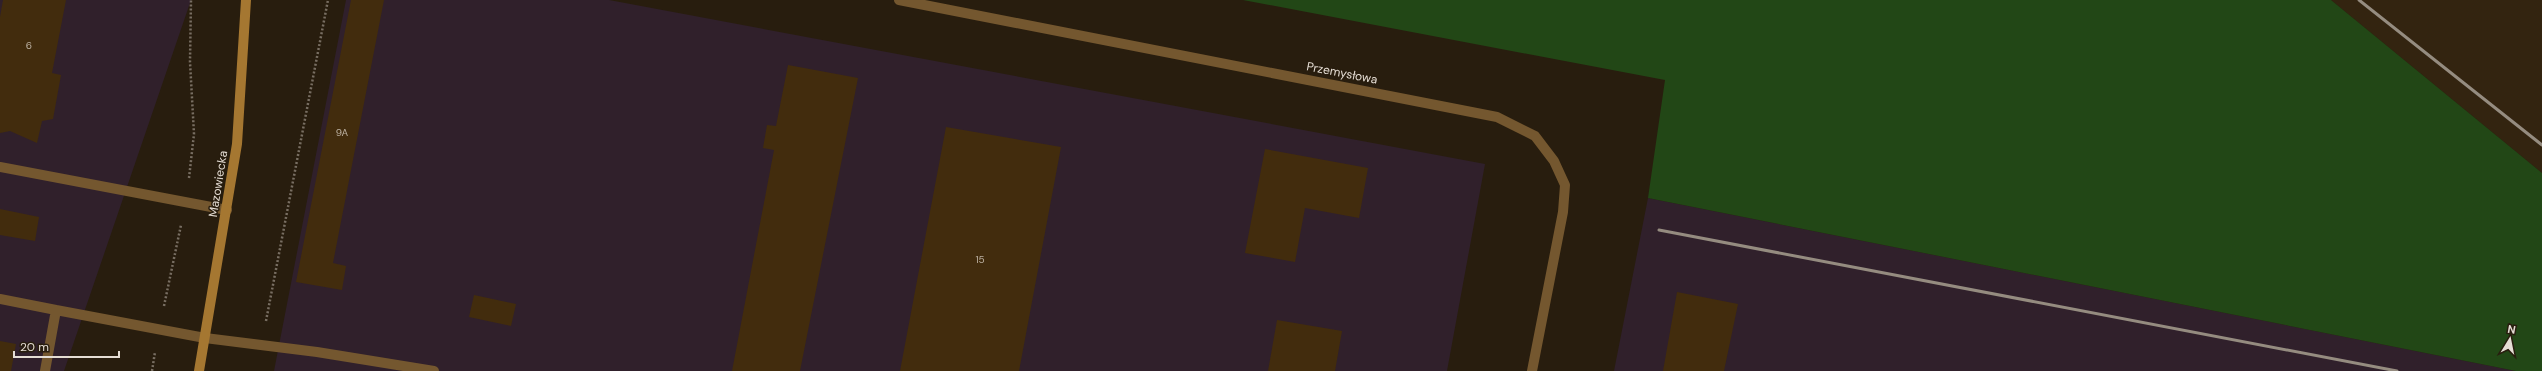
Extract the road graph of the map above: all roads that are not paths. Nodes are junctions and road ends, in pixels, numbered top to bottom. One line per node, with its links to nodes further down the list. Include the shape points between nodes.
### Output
1 (246, 0): 4 (street, Mazowiecka, via 237,144)
2 (899, 0): 11 (street, Przemysłowa, via 1497,117 1535,136 1554,161 1565,185 1563,212)
3 (0, 167): 4 (street)
4 (227, 210): 7 (street, Mazowiecka)
5 (0, 299): 6 (street)
6 (56, 310): 7 (street); 8 (street)
7 (205, 338): 9 (street, Mazowiecka); 10 (street)
8 (45, 371)
9 (199, 371)
10 (434, 371)
11 (1532, 371)

